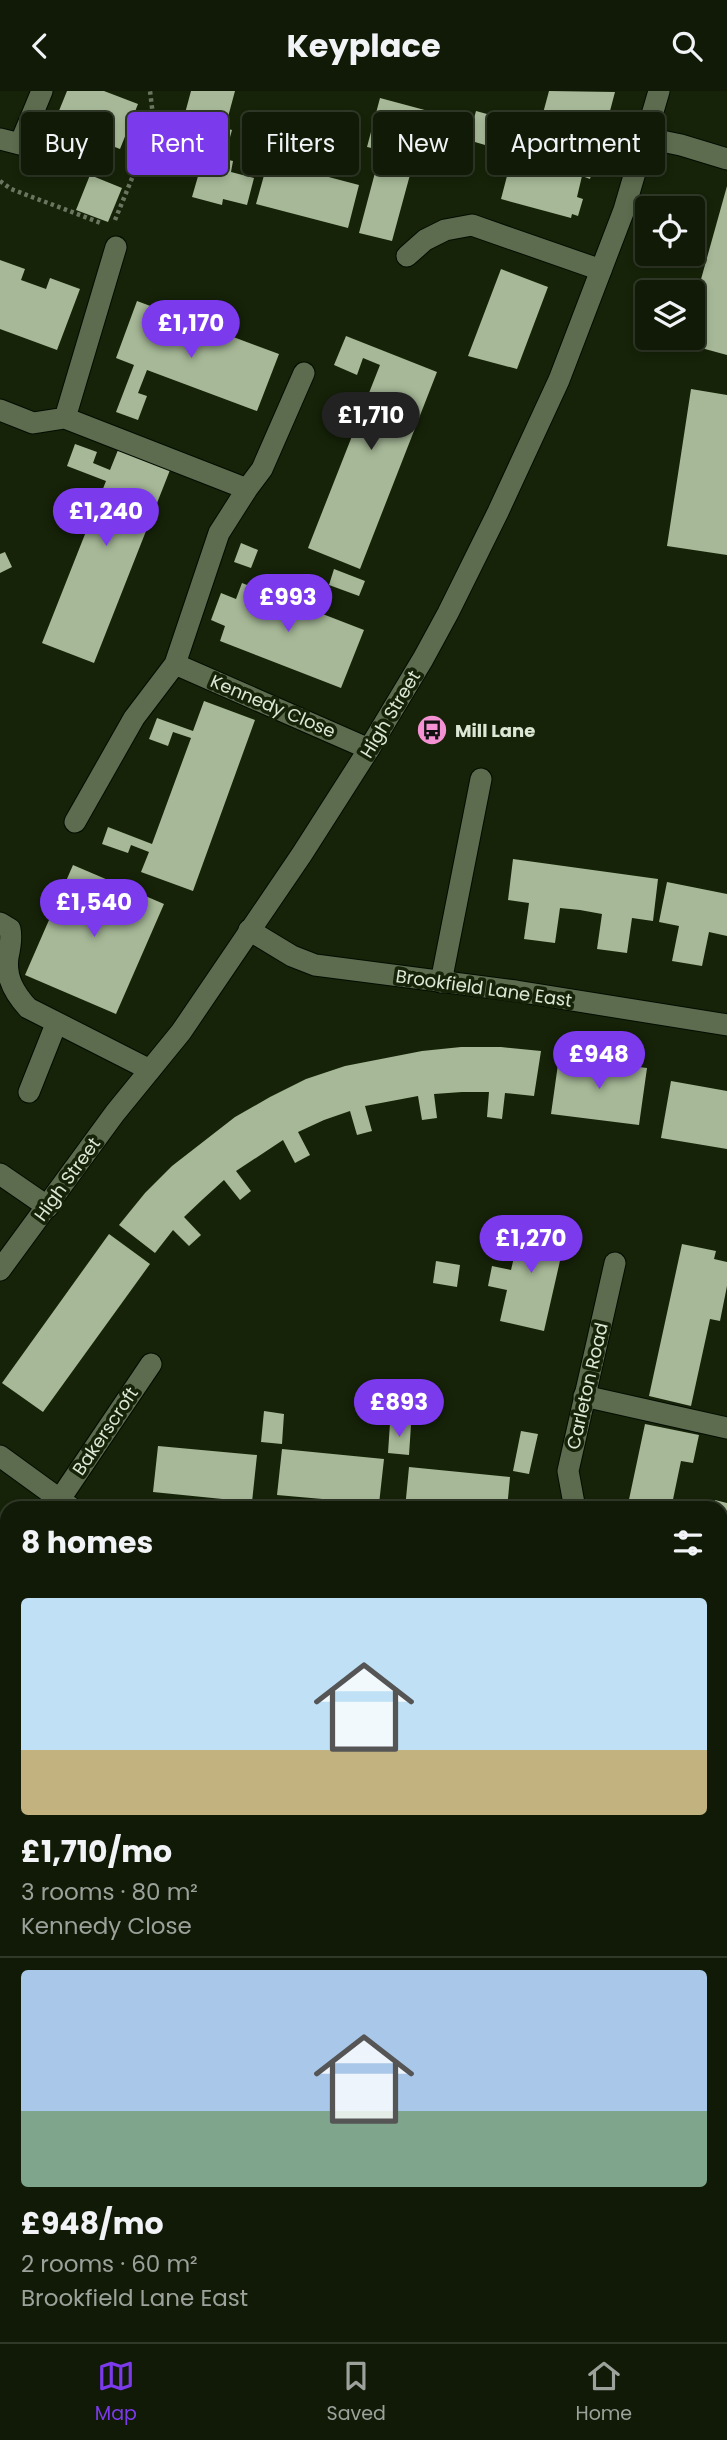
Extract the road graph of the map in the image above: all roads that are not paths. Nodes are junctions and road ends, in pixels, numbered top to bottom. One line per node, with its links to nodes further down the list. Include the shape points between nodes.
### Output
1 (42, 91): 4 (street, via 20,145)
2 (659, 91): 3 (street, High Street)
3 (654, 112)
4 (0, 139)
5 (665, 142): 6 (street)
6 (727, 159)
7 (635, 175): 10 (street, High Street)
8 (116, 247): 13 (street)
9 (407, 256): 10 (street, via 445,230 471,225)
10 (601, 270): 16 (street, High Street, via 559,380 498,512 448,613)
11 (304, 373): 14 (street, via 262,469)
12 (0, 409): 13 (street, via 33,423)
13 (65, 418): 14 (street)
14 (247, 489): 15 (street, via 219,533)
15 (176, 664): 16 (street, Kennedy Close); 18 (street, via 134,719)
16 (369, 749): 20 (street, High Street)
17 (481, 779): 21 (street)
18 (75, 823)
19 (0, 923): 22 (street, via 12,935 7,966 14,993 28,1008)
20 (249, 930): 21 (street, Brookfield Lane East, via 315,965); 24 (street, High Street)
21 (441, 982): 23 (street, Brookfield Lane East)
22 (56, 1024): 24 (street); 25 (street)
23 (727, 1025)
24 (150, 1070): 27 (street, High Street)
25 (29, 1092)
26 (0, 1174): 27 (street)
27 (48, 1207): 29 (street, High Street)
28 (615, 1263): 31 (street, Carleton Road)
29 (0, 1270)
30 (151, 1364): 35 (street, Bakerscroft)
31 (584, 1396): 32 (street); 36 (street, Carleton Road, via 568,1471)
32 (727, 1428)
33 (0, 1456): 34 (street)
34 (62, 1501)
35 (68, 1501)
36 (574, 1501)

